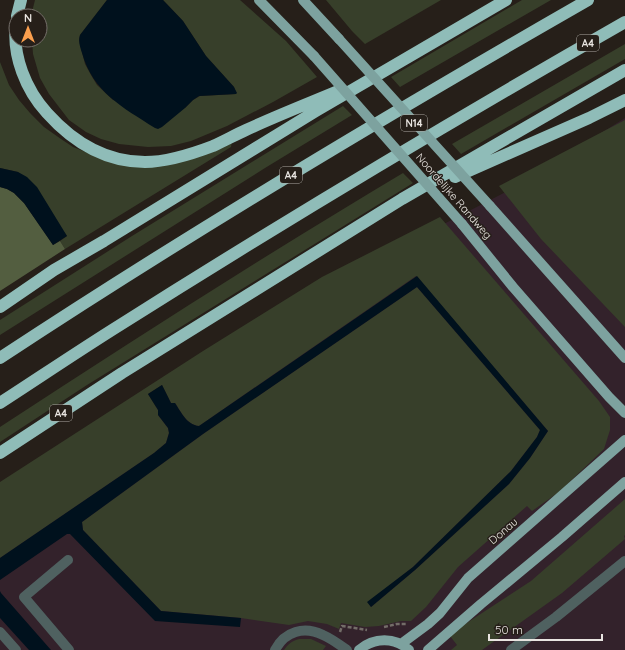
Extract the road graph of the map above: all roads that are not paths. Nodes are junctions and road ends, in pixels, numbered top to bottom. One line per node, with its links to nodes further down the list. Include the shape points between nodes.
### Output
1 (260, 0): 15 (main road, Noordelijke Randweg / N14, bridge, via 314,56)
2 (303, 0): 13 (main road, Noordelijke Randweg / N14, bridge)
3 (506, 0): 7 (highway)
4 (588, 0): 12 (highway, A4, via 253,198)
5 (625, 22): 14 (highway, A4, via 372,169 119,325)
6 (17, 48): 7 (highway, via 21,69 31,92 59,126 84,146 134,162 179,157 214,146 245,130)
7 (386, 70): 11 (highway, via 54,270)
8 (625, 70): 10 (highway, A4)
9 (625, 100): 10 (highway, A4)
10 (402, 199): 17 (highway, A4, via 122,373)
11 (0, 306)
12 (0, 358)
13 (625, 358)
14 (0, 403)
15 (625, 413)
16 (625, 440): 22 (main road, Donau, via 468,578 440,613)
17 (0, 453)
18 (625, 482): 28 (main road)
19 (68, 560): 24 (lane, via 24,597)
20 (625, 561): 29 (lane)
21 (0, 632): 23 (lane)
22 (405, 647): 27 (main road, via 392,640 381,640 366,644)
23 (16, 650)
24 (69, 650)
25 (275, 650): 26 (lane, via 281,640 293,633 306,631 325,635)
26 (347, 650)
27 (359, 650)
28 (428, 650)
29 (511, 650)

